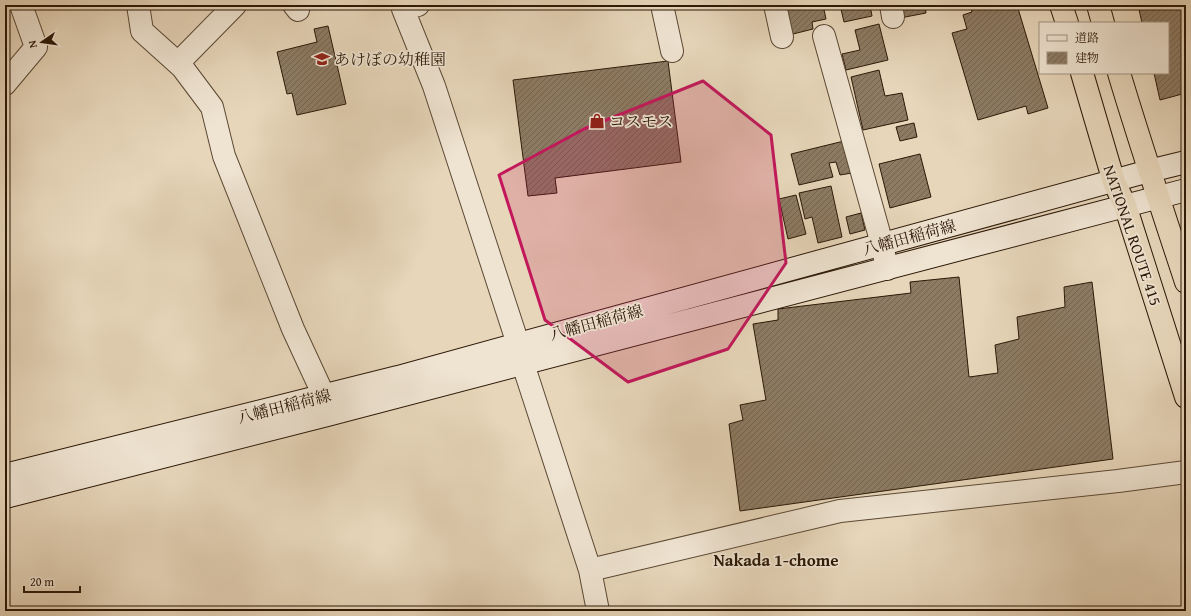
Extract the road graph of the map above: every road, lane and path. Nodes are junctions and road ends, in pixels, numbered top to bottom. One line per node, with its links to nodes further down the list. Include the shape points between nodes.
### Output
1 (21, 5): 17 (main road, via 36,47)
2 (138, 5): 14 (main road, via 142,31)
3 (235, 5): 14 (main road)
4 (662, 5): 13 (main road)
5 (775, 5): 11 (main road)
6 (1061, 5): 9 (highway)
7 (1098, 5): 10 (highway)
8 (407, 6): 27 (main road)
9 (1066, 22)
10 (1103, 22)
11 (782, 36)
12 (824, 36): 24 (main road)
13 (672, 51)
14 (178, 64): 28 (main road, via 212,107 224,156 293,329)
15 (1082, 74): 20 (highway, NATIONAL ROUTE 415)
16 (1119, 74): 19 (highway)
17 (5, 84)
18 (1186, 162): 19 (main road, 八幡田稲荷線)
19 (1149, 171): 20 (main road, 八幡田稲荷線); 22 (highway)
20 (1114, 182): 23 (highway, NATIONAL ROUTE 415); 24 (main road, 八幡田稲荷線)
21 (1186, 190): 22 (main road, 八幡田稲荷線)
22 (1159, 197): 23 (main road, 八幡田稲荷線); 26 (highway)
23 (1125, 206): 25 (main road, 八幡田稲荷線); 29 (highway, NATIONAL ROUTE 415)
24 (882, 244): 25 (main road); 27 (main road, 八幡田稲荷線)
25 (887, 269): 27 (main road, 八幡田稲荷線)
26 (1186, 282)
27 (521, 354): 28 (main road, 八幡田稲荷線, via 398,377); 32 (main road, 八幡田稲荷線); 33 (main road)
28 (324, 396): 31 (main road, 八幡田稲荷線)
29 (1186, 398)
30 (1186, 472): 33 (main road, via 840,512)
31 (5, 475)
32 (5, 497)
33 (590, 570): 34 (main road)
34 (598, 611)

